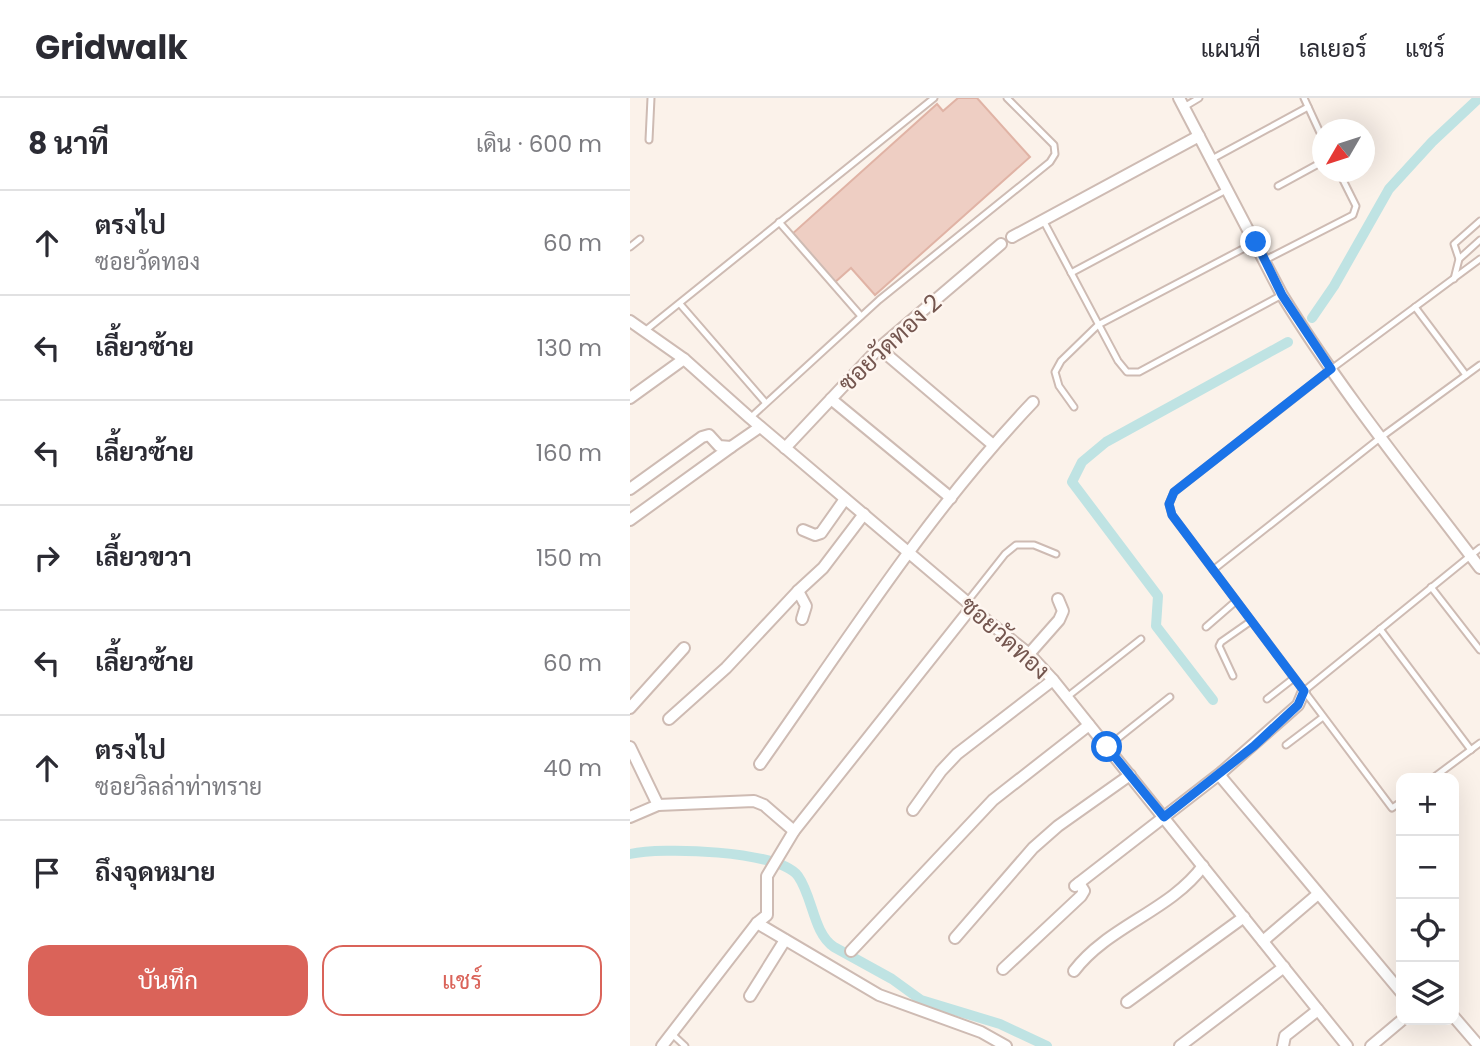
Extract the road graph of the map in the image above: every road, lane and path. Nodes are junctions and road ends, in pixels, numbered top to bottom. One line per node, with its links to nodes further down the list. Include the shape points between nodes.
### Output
1 (651, 98): 10 (lane)
2 (934, 98): 18 (lane)
3 (1007, 98): 33 (lane, via 1054,145 1050,162)
4 (1199, 98): 6 (lane)
5 (1304, 98): 7 (lane)
6 (1181, 103): 9 (street)
7 (1308, 107): 8 (lane); 11 (lane)
8 (1314, 119)
9 (1199, 136): 11 (street); 16 (street)
10 (649, 140)
11 (1212, 159): 15 (street)
12 (1312, 167): 14 (lane)
13 (1344, 182): 27 (lane, via 1356,206 1353,215)
14 (1278, 186)
15 (1228, 189): 22 (street); 28 (lane)
16 (1043, 220): 19 (street); 28 (lane)
17 (1480, 221): 25 (lane, via 1454,244)
18 (779, 222): 31 (lane); 33 (lane)
19 (1012, 237)
20 (640, 239): 24 (lane)
21 (1480, 240): 25 (lane)
22 (1256, 242): 27 (street); 34 (lane)
23 (1002, 244): 37 (street, ซอยวัดทอง 2)
24 (630, 247)
25 (1459, 259): 29 (lane)
26 (1480, 259): 29 (lane)
27 (1265, 260): 30 (street)
28 (1071, 273): 34 (lane)
29 (1454, 279): 32 (lane)
30 (1282, 295): 34 (lane, via 1139,372 1127,372); 40 (street)
31 (680, 304): 35 (lane); 44 (lane)
32 (1415, 307): 40 (lane); 41 (lane)
33 (861, 316): 44 (lane)
34 (1098, 324): 46 (lane, via 1061,360 1055,372)
35 (639, 326): 36 (street); 38 (street, ซอยวัดทอง)
36 (630, 334)
37 (879, 348): 43 (street, ซอยวัดทอง 2); 50 (street)
38 (684, 359): 42 (street); 47 (street, ซอยวัดทอง)
39 (1480, 365): 41 (lane)
40 (1331, 369): 49 (street); 64 (lane, via 1174,492 1169,504 1172,515)
41 (1466, 375): 49 (lane)
42 (630, 398)
43 (831, 399): 52 (street, ซอยวัดทอง 2); 54 (street)
44 (765, 402): 47 (lane)
45 (1033, 402): 50 (street)
46 (1074, 407)
47 (750, 418): 48 (street, ซอยวัดทอง)
48 (760, 426): 51 (street); 52 (street, ซอยวัดทอง)
49 (1380, 438): 62 (street); 64 (lane)
50 (992, 444): 54 (street)
51 (731, 447): 53 (street, via 719,446 709,435 702,437); 57 (street)
52 (785, 448): 55 (street, ซอยวัดทอง)
53 (630, 489)
54 (951, 498): 60 (street)
55 (845, 499): 56 (street, ซอยวัดทอง); 58 (street, via 821,533)
56 (864, 514): 60 (street, ซอยวัดทอง); 66 (street, via 823,568)
57 (630, 520)
58 (803, 530)
59 (1480, 548): 62 (lane)
60 (909, 553): 69 (street, ซอยวัดทอง); 94 (street)
61 (1056, 554): 69 (lane, via 1034,545 1016,545)
62 (1470, 555): 63 (street); 65 (lane)
63 (1480, 568)
64 (1213, 570): 68 (lane)
65 (1431, 587): 73 (lane); 76 (lane)
66 (798, 591): 70 (street, via 806,606); 87 (street, via 750,645)
67 (1058, 599): 77 (street, via 1063,611 1059,620)
68 (1236, 601): 71 (lane); 72 (lane)
69 (969, 605): 77 (street, ซอยวัดทอง); 103 (street)
70 (802, 619)
71 (1251, 621): 78 (lane, via 1219,646); 79 (lane)
72 (1206, 626)
73 (1380, 629): 81 (lane); 93 (lane)
74 (1141, 639): 83 (lane)
75 (684, 649): 85 (street)
76 (1480, 650)
77 (1029, 654): 80 (street, ซอยวัดทอง)
78 (1233, 677)
79 (1294, 678): 81 (lane); 84 (lane)
80 (1053, 680): 83 (street, ซอยวัดทอง); 100 (street, via 957,754)
81 (1304, 691): 86 (lane); 95 (street, via 1298,705)
82 (1170, 697): 92 (lane)
83 (1067, 698): 88 (street, ซอยวัดทอง)
84 (1267, 699)
85 (630, 708)
86 (1323, 717): 90 (lane); 99 (lane, via 1392,808)
87 (669, 719)
88 (1089, 725): 92 (street, ซอยวัดทอง); 111 (street, via 993,800)
89 (1480, 743): 93 (lane)
90 (1286, 745)
91 (630, 747): 98 (street)
92 (1107, 747): 97 (street, ซอยวัดทอง)
93 (1471, 750): 96 (lane)
94 (760, 764)
95 (1222, 772): 102 (street); 105 (street, via 1221,777)
96 (1440, 773)
97 (1130, 775): 102 (street, ซอยวัดทอง); 108 (street, via 1032,848)
98 (658, 805): 101 (street); 103 (street, via 754,801)
99 (1396, 805)
100 (914, 810)
101 (630, 817)
102 (1164, 817): 104 (street, ซอยวัดทอง); 113 (street, via 1077,884 1084,891 1081,897)
103 (794, 831): 107 (street, via 770,869 767,915)
104 (1203, 866): 106 (street, ซอยวัดทอง); 114 (street, via 1193,880 1113,934)
105 (1318, 894): 110 (street); 115 (street)
106 (1244, 917): 110 (street, ซอยวัดทอง); 117 (street)
107 (757, 923): 109 (street); 121 (street)
108 (955, 938)
109 (785, 940): 116 (street); 124 (street, via 879,995 981,1032)
110 (1263, 941): 112 (street, ซอยวัดทอง)
111 (850, 951)
112 (1284, 967): 118 (street, ซอยวัดทอง); 125 (street)
113 (1003, 969)
114 (1074, 971)
115 (1396, 986)
116 (750, 996)
117 (1127, 1002)
118 (1318, 1010): 126 (street, via 1285,1037); 127 (street, ซอยวัดทอง)
119 (1459, 1023): 129 (street)
120 (1396, 1025): 128 (street)
121 (672, 1034): 122 (street); 123 (lane)
122 (662, 1046)
123 (685, 1046)
124 (1006, 1046)
125 (1180, 1046)
126 (1283, 1046)
127 (1347, 1046)
128 (1371, 1046)
129 (1479, 1046)

